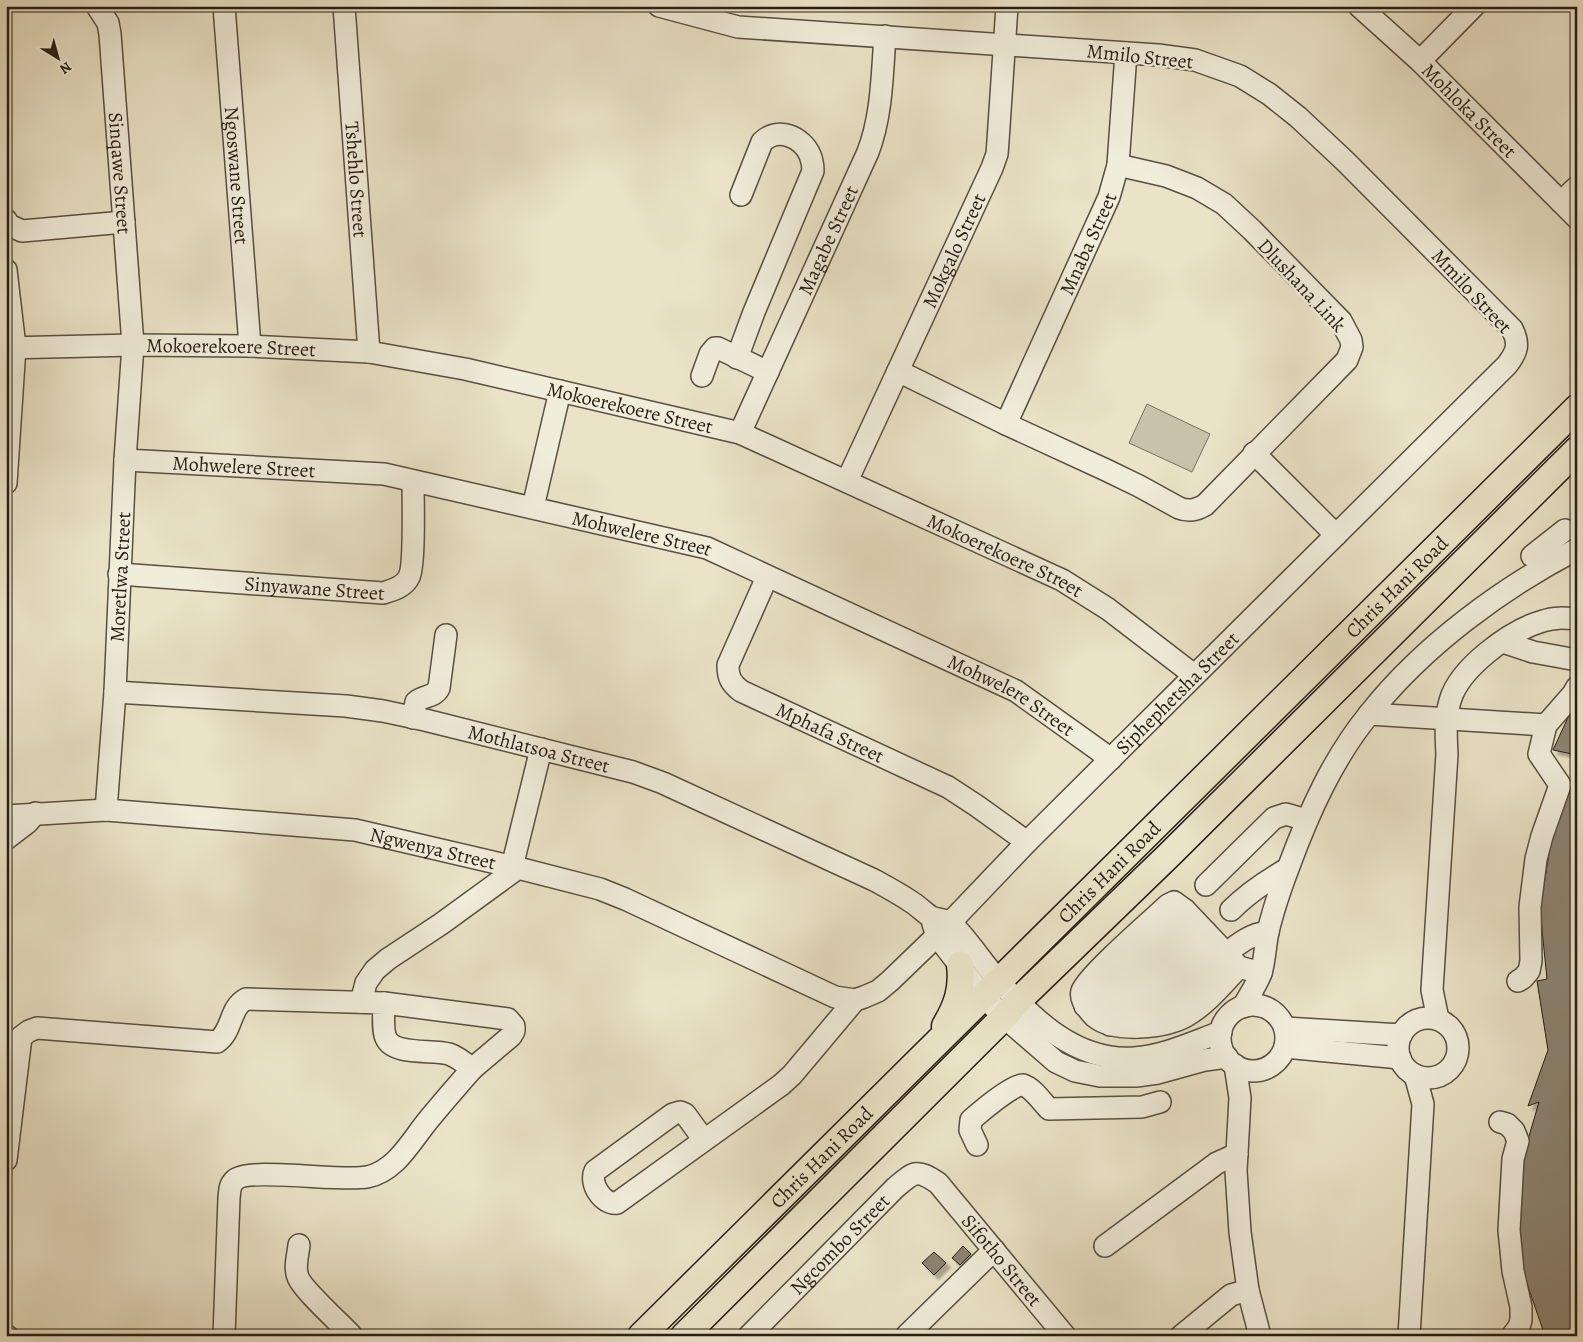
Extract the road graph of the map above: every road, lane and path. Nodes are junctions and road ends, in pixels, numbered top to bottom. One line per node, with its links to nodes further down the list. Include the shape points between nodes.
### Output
1 (97, 6): 17 (street, Sinqawe Street, via 108,23 110,34)
2 (224, 6): 21 (street, Ngoswane Street)
3 (344, 6): 23 (street, Tshehlo Street)
4 (660, 6): 8 (street, Mmilo Street, via 738,26)
5 (1007, 6): 9 (street, Mokgalo Street)
6 (1359, 6): 11 (street, Mohloka Street)
7 (1474, 6): 11 (street)
8 (885, 36): 9 (street, Mmilo Street); 27 (street, Magabe Street, via 880,112 875,132)
9 (1005, 45): 10 (street, Mmilo Street); 26 (street, Mokgalo Street, via 997,154)
10 (1126, 53): 12 (street, Mnaba Street); 25 (street, Mmilo Street, via 1195,60 1240,76 1298,116 1512,329 1517,340 1516,352)
11 (1420, 61): 15 (street, Mohloka Street)
12 (1118, 165): 31 (street, Mnaba Street, via 1109,197); 34 (street, Dlushana Link, via 1166,176 1197,188 1224,204 1341,321 1349,335 1352,347 1347,360)
13 (1577, 187): 15 (street)
14 (741, 195): 24 (street, via 762,142 767,137 775,133 790,136 810,154 813,171)
15 (1561, 202): 16 (street, Mohloka Street)
16 (1577, 218)
17 (124, 222): 18 (street, via 22,231); 20 (street, Sinqawe Street)
18 (7, 227)
19 (6, 270): 22 (street)
20 (133, 345): 21 (street, Mokoerekoere Street); 22 (street, Mokoerekoere Street); 35 (street, Moretlwa Street)
21 (250, 346): 23 (street, Mokoerekoere Street)
22 (11, 348): 36 (street)
23 (369, 352): 29 (street, Mokoerekoere Street, via 465,369)
24 (737, 358): 27 (street); 28 (street, via 718,348 713,349)
25 (1507, 365): 41 (street, Siphephetsha Street)
26 (898, 371): 31 (street, Dlushana Link); 38 (street, Mokgalo Street)
27 (768, 372): 32 (street, Magabe Street)
28 (702, 376)
29 (560, 391): 32 (street, Mokoerekoere Street); 39 (street)
30 (1577, 408): 77 (main road, Chris Hani Road)
31 (1006, 424): 34 (street, Dlushana Link, via 1185,511 1205,505)
32 (740, 433): 38 (street, Mokoerekoere Street)
33 (1577, 450): 83 (main road, Chris Hani Road)
34 (1254, 453): 41 (street)
35 (125, 460): 37 (street, Mohwelere Street, via 384,474); 44 (street, Moretlwa Street)
36 (6, 474)
37 (413, 481): 39 (street, Mohwelere Street); 44 (street, Sinyawane Street, via 411,570 404,584 389,592)
38 (847, 481): 52 (street, Mokoerekoere Street, via 1075,587)
39 (532, 507): 45 (street, Mohwelere Street, via 708,548)
40 (1564, 530): 43 (street)
41 (1336, 535): 52 (street, Siphephetsha Street)
42 (1577, 550): 55 (street, via 1543,567 1487,604 1417,662)
43 (1532, 556)
44 (119, 574): 54 (street, Moretlwa Street)
45 (767, 577): 60 (street, Mohwelere Street, via 1016,691); 66 (street, Mphafa Street, via 728,665 729,679 735,686 948,787)
46 (1577, 619): 48 (street, via 1542,621)
47 (446, 635): 56 (street, via 439,688 434,695 416,702)
48 (1503, 642): 50 (street, via 1533,652); 57 (street, via 1478,660 1460,679 1450,699)
49 (1577, 655): 50 (street)
50 (1576, 660): 51 (street)
51 (1577, 666)
52 (1194, 675): 60 (street, Siphephetsha Street)
53 (1577, 686): 58 (street)
54 (115, 692): 56 (street, Mothlatsoa Street, via 346,706); 61 (street, Moretlwa Street)
55 (1369, 714): 57 (street); 64 (street, via 1323,785)
56 (413, 718): 59 (street, Mothlatsoa Street)
57 (1446, 720): 58 (street); 85 (street, via 1447,754)
58 (1546, 725): 76 (street, via 1539,754 1560,785 1536,859 1530,907 1529,971)
59 (541, 749): 67 (street); 71 (street, Mothlatsoa Street, via 620,768 663,783 874,880 900,894)
60 (1111, 759): 66 (street, Siphephetsha Street)
61 (106, 810): 62 (street, Ngwenya Street); 67 (street, Ngwenya Street, via 355,830)
62 (36, 813): 63 (street, Ngwenya Street); 65 (street)
63 (6, 816)
64 (1306, 820): 68 (street); 69 (street, via 1286,814 1274,818)
65 (6, 839)
66 (1027, 842): 71 (street, Siphephetsha Street)
67 (515, 867): 78 (street, Ngwenya Street, via 600,889); 79 (street, via 375,970 366,983)
68 (1288, 869): 70 (street, via 1266,881); 72 (street)
69 (1206, 885)
70 (1231, 910)
71 (939, 925): 74 (street); 77 (street); 78 (street, Siphephetsha Street, via 878,991)
72 (1268, 932): 73 (street, via 1244,940); 75 (street)
73 (1214, 941): 75 (street); 84 (street); 84 (street, via 1174,902 1168,905 1082,989); 86 (street); 86 (street, via 1196,1010 1178,1020)
74 (960, 965): 77 (street); 90 (main road, via 958,1001)
75 (1261, 973): 81 (street); 82 (street)
76 (1518, 980)
77 (991, 989): 83 (street); 90 (main road, Chris Hani Road)
78 (845, 998): 101 (street, via 792,1075)
79 (362, 1002): 80 (street); 104 (street, via 246,999 237,1005 222,1039 217,1042 37,1028 29,1031 21,1037)
80 (384, 1003): 93 (street, via 386,1038 390,1043 402,1050 450,1054); 93 (street, via 508,1019 514,1026 511,1036)
81 (1243, 1006): 82 (street); 87 (street, via 1229,1016)
82 (1266, 1008): 89 (street, via 1281,1019)
83 (1011, 1009): 87 (street, via 1042,1024 1062,1039 1109,1058 1135,1058 1160,1053); 92 (street, via 1056,1062 1075,1071 1100,1076 1136,1076 1205,1060); 113 (main road, Chris Hani Road)
84 (1097, 1016): 86 (street)
85 (1428, 1019): 88 (street, via 1411,1023); 96 (street, via 1452,1029 1458,1044 1456,1060)
86 (1136, 1027)
87 (1221, 1032): 92 (street, via 1223,1050)
88 (1401, 1034): 89 (street); 91 (street, via 1398,1042)
89 (1285, 1037): 91 (street); 94 (street, via 1276,1062)
90 (935, 1044): 112 (main road, Chris Hani Road)
91 (1400, 1058): 95 (street)
92 (1231, 1061): 94 (street, via 1251,1070); 97 (street)
93 (472, 1069): 110 (street, via 406,1149 382,1172 347,1178 251,1174 235,1179 230,1185 229,1198)
94 (1260, 1070): 97 (street)
95 (1415, 1075): 96 (street); 99 (street)
96 (1438, 1076): 99 (street)
97 (1240, 1098): 103 (street)
98 (1160, 1102): 102 (street, via 1142,1107 1049,1109 1027,1087 1017,1086 971,1120 970,1130)
99 (1423, 1104): 119 (street)
100 (1500, 1122): 120 (street, via 1514,1131 1518,1141 1513,1159 1509,1230 1521,1320)
101 (704, 1140): 101 (street, via 617,1203 606,1202 593,1183 595,1171 672,1114 685,1114)
102 (977, 1145)
103 (1236, 1154): 107 (street, via 1217,1163); 109 (street, via 1240,1232)
104 (6, 1160)
105 (938, 1183): 108 (street, Sifotho Street); 114 (street, Ngcombo Street, via 923,1173 908,1177)
106 (299, 1245): 111 (street, via 298,1277)
107 (1105, 1246)
108 (994, 1250): 115 (street); 116 (street, Sifotho Street)
109 (1248, 1290): 117 (street, via 1232,1295); 118 (street)
110 (224, 1336)
111 (352, 1336)
112 (641, 1336)
113 (684, 1336)
114 (749, 1336)
115 (906, 1336)
116 (1065, 1336)
117 (1181, 1336)
118 (1260, 1336)
119 (1409, 1336)
120 (1512, 1336)

